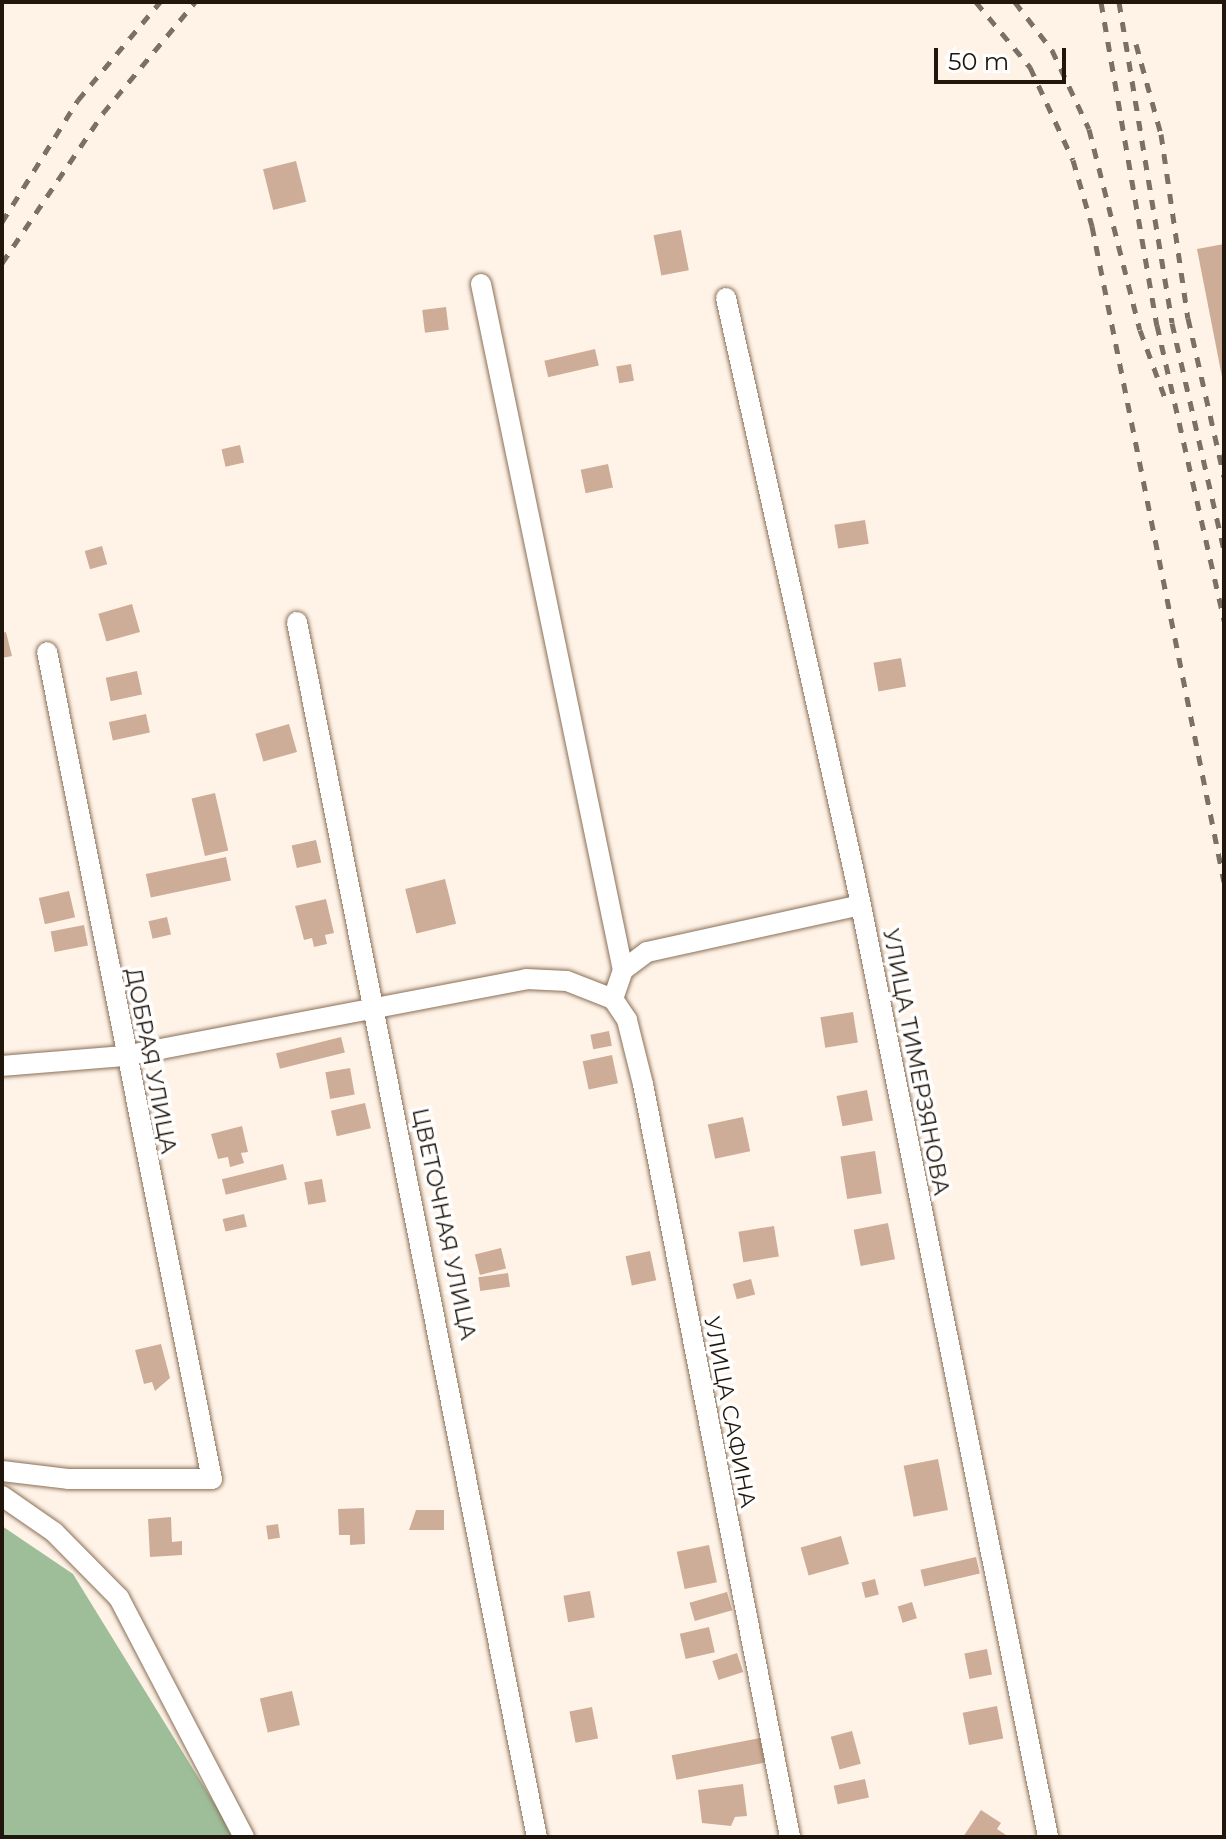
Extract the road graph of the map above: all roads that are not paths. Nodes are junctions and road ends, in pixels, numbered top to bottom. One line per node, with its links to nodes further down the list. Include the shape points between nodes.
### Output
1 (481, 284): 6 (street)
2 (726, 298): 5 (street, УЛИЦА ТИМЕРЗЯНОВА)
3 (297, 622): 8 (street, ЦВЕТОЧНАЯ УЛИЦА)
4 (47, 652): 9 (street, ДОБРАЯ УЛИЦА)
5 (861, 905): 6 (street, via 647,952); 16 (street, УЛИЦА ТИМЕРЗЯНОВА)
6 (623, 970): 7 (street)
7 (613, 999): 8 (street, via 567,981 526,979); 15 (street, УЛИЦА САФИНА, via 627,1020 643,1084)
8 (375, 1012): 9 (street); 14 (street, ЦВЕТОЧНАЯ УЛИЦА)
9 (124, 1056): 10 (street); 11 (street, ДОБРАЯ УЛИЦА, via 212,1479 68,1479)
10 (2, 1066)
11 (2, 1471)
12 (2, 1496): 13 (street, via 54,1532 119,1598)
13 (244, 1837)
14 (537, 1837)
15 (790, 1837)
16 (1048, 1837)

